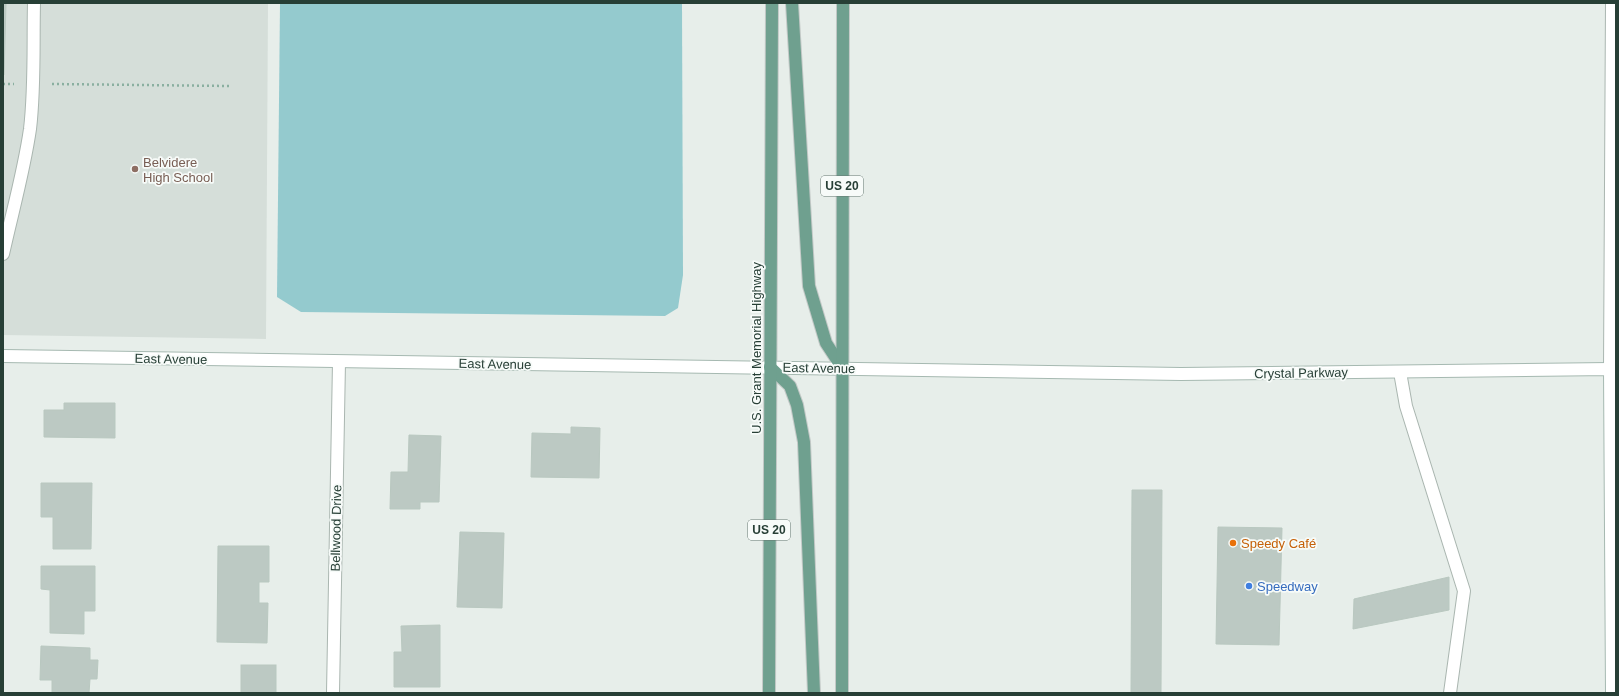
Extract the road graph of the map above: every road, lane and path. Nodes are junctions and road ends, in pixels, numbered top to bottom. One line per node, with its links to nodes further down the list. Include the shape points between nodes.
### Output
1 (34, 3): 11 (street, via 30,128)
2 (772, 3): 15 (main road, U.S. Grant Memorial Highway / US 20)
3 (792, 3): 16 (main road, via 810,286 826,343)
4 (843, 3): 16 (main road, US 20)
5 (1612, 3): 6 (street)
6 (1614, 74): 17 (street)
7 (3, 84): 8 (path)
8 (14, 84)
9 (44, 84): 10 (path)
10 (229, 86)
11 (5, 239): 12 (street)
12 (3, 254)
13 (3, 356): 14 (street, East Avenue)
14 (340, 362): 15 (street, East Avenue); 20 (street, Bellwood Drive)
15 (770, 367): 16 (street, East Avenue); 21 (main road, U.S. Grant Memorial Highway / US 20); 22 (main road, via 790,386 804,442)
16 (843, 369): 18 (street, East Avenue); 23 (main road, US 20)
17 (1613, 370): 19 (street, Crystal Parkway); 25 (street)
18 (987, 372): 19 (street, Crystal Parkway)
19 (1400, 372): 24 (street, via 1406,406 1464,591)
20 (333, 693)
21 (769, 693)
22 (814, 693)
23 (842, 693)
24 (1450, 693)
25 (1612, 693)

